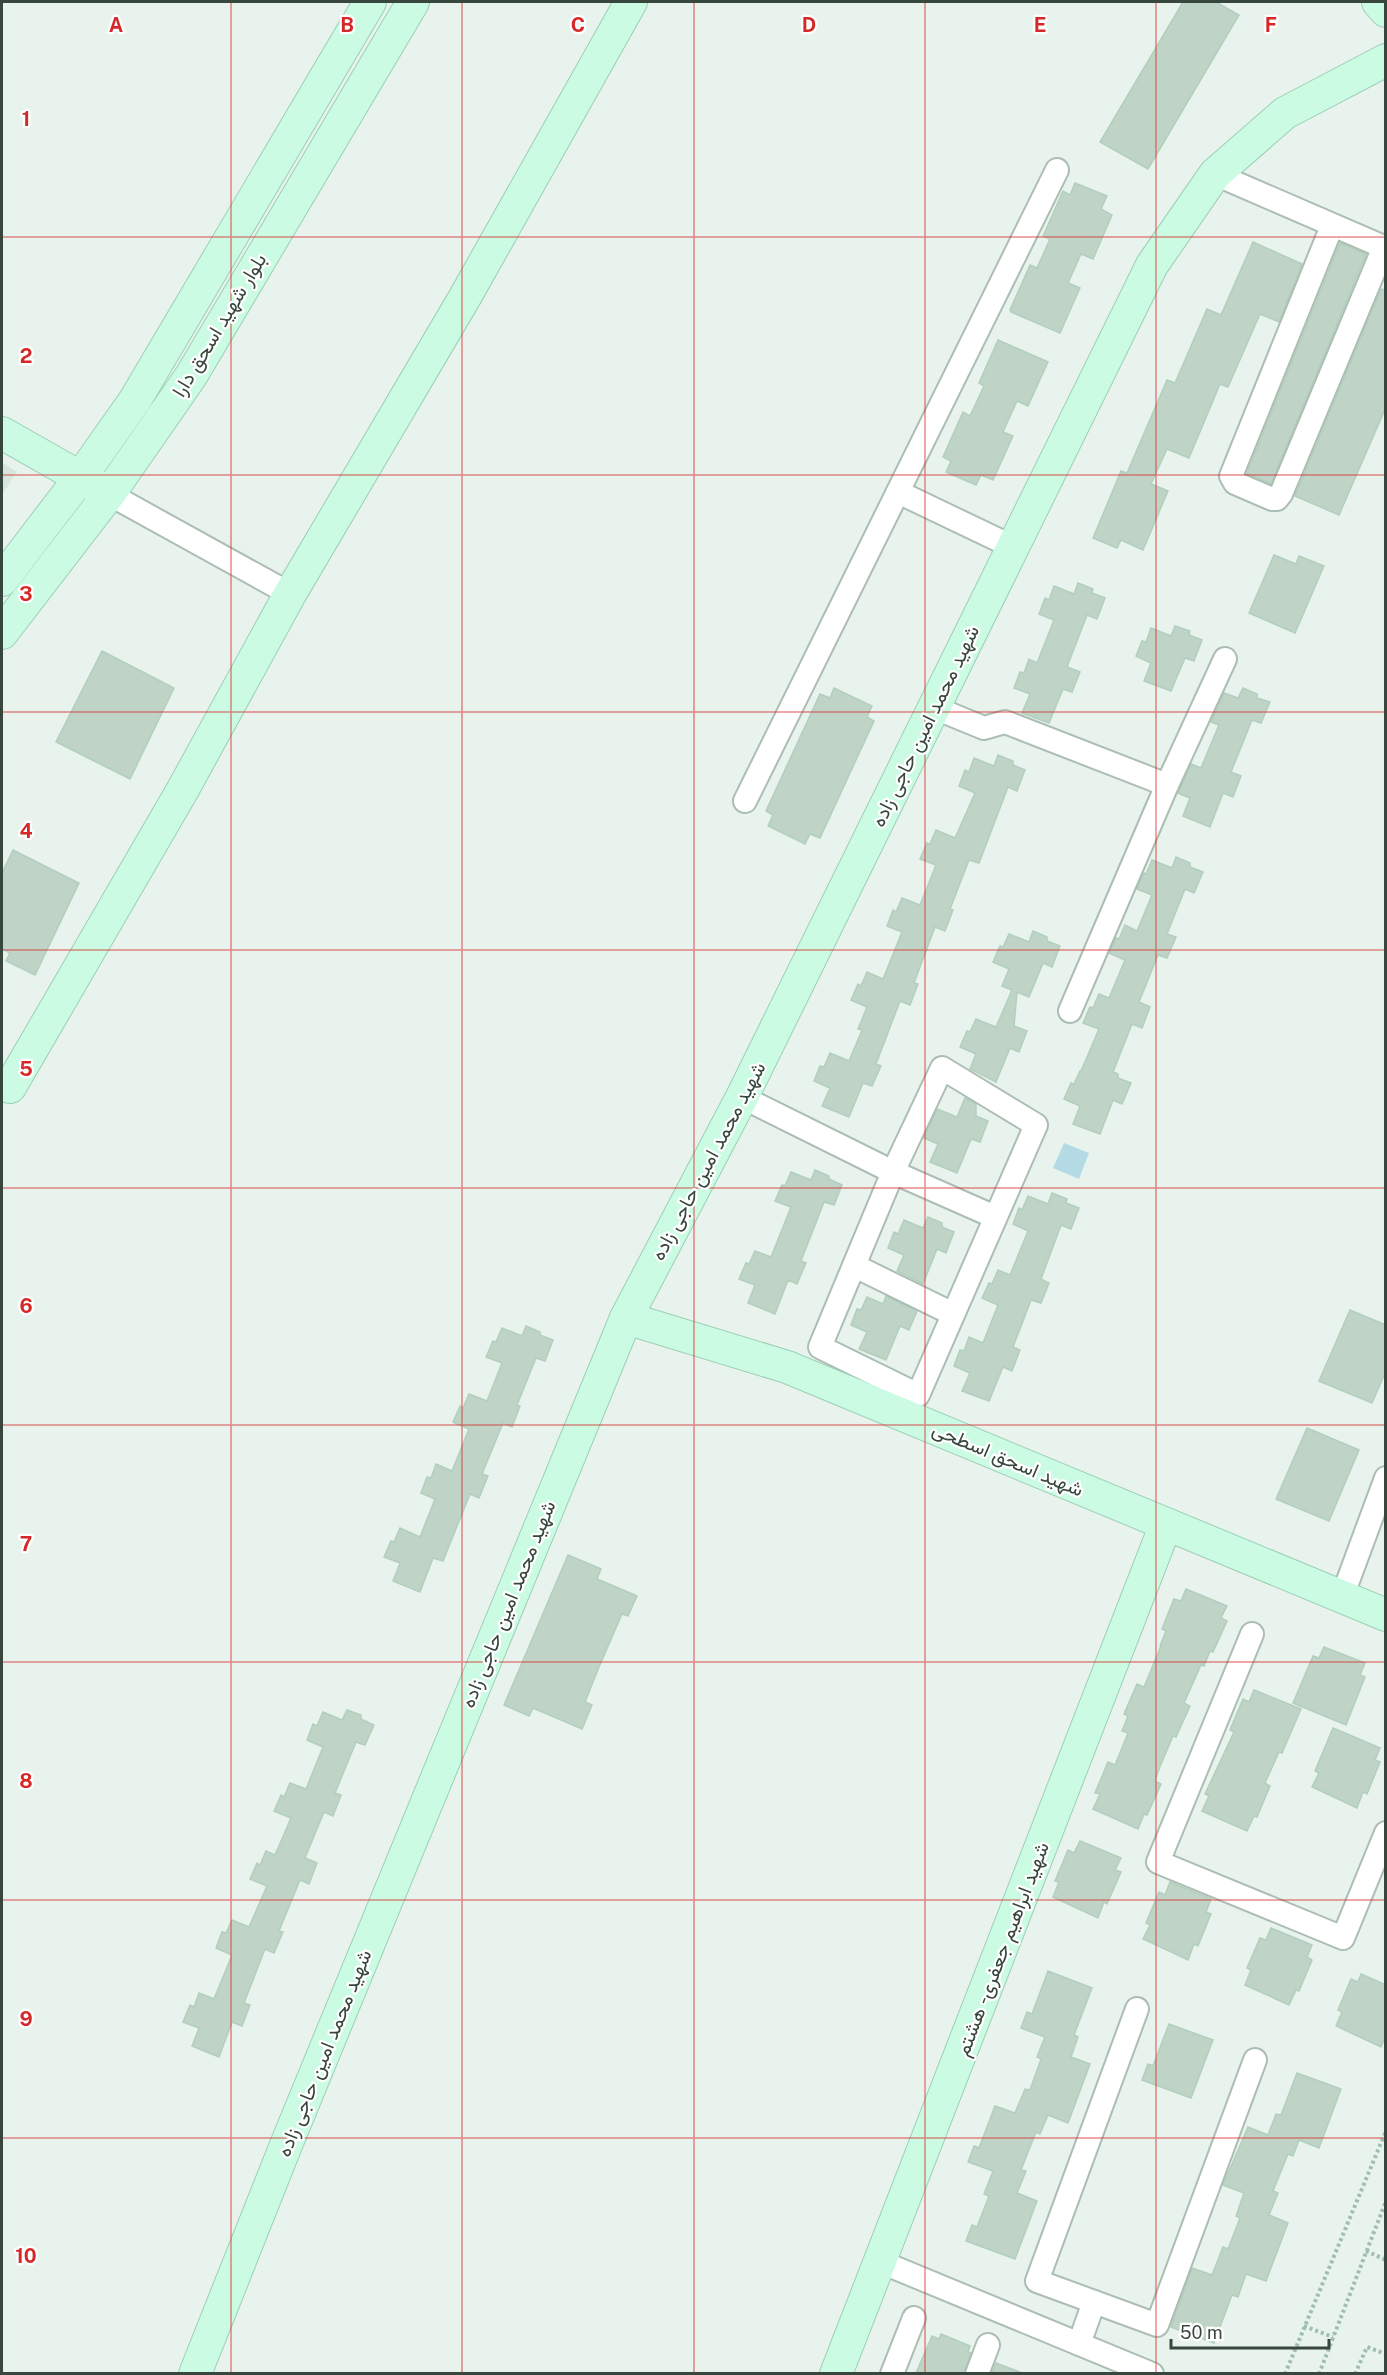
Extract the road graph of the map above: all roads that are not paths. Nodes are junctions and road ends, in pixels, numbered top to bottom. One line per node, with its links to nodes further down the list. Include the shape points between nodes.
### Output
1 (370, 2): 12 (street, بلوار شهید اسحق دارا, via 135,400)
2 (413, 2): 14 (street, بلوار شهید اسحق دارا, via 191,376)
3 (631, 2): 17 (street, via 465,297)
4 (1378, 2): 5 (street)
5 (1386, 11)
6 (1386, 60): 8 (street, شهید محمد امین حاجی زاده, via 1285,113)
7 (1057, 170): 13 (street)
8 (1215, 174): 9 (street); 15 (street, شهید محمد امین حاجی زاده, via 1152,265)
9 (1332, 226): 10 (street); 10 (street, via 1231,476 1235,483 1272,499 1281,494)
10 (1385, 248)
11 (2, 433): 12 (street)
12 (80, 478): 14 (street); 16 (street, بلوار شهید اسحق دارا)
13 (898, 492): 15 (street); 22 (street)
14 (109, 494): 17 (street); 18 (street, بلوار شهید اسحق دارا)
15 (1013, 547): 20 (street, شهید محمد امین حاجی زاده)
16 (2, 580)
17 (290, 594): 24 (street, via 182,791)
18 (2, 633)
19 (1224, 659): 21 (street)
20 (935, 708): 21 (street, via 984,728 1005,722); 25 (street, شهید محمد امین حاجی زاده)
21 (1167, 785): 23 (street)
22 (744, 801)
23 (1070, 1011)
24 (6, 1096)
25 (742, 1097): 26 (street); 30 (street, شهید محمد امین حاجی زاده)
26 (893, 1172): 27 (street); 27 (street, via 942,1068 1036,1125); 28 (street)
27 (996, 1218): 29 (street)
28 (855, 1266): 29 (street); 29 (street, via 820,1347 918,1395)
29 (953, 1314)
30 (626, 1318): 32 (street, شهید اسحق اسطحی, via 787,1367); 44 (street, شهید محمد امین حاجی زاده)
31 (1386, 1478): 33 (street)
32 (1166, 1524): 33 (street, شهید اسحق اسطحی); 39 (street, شهید ابراهیم جعفری - هشتم)
33 (1341, 1597): 34 (street, شهید اسحق اسطحی)
34 (1386, 1615)
35 (1252, 1634): 36 (street, via 1158,1862 1343,1938)
36 (1386, 1833)
37 (1137, 2009): 40 (street, via 1037,2282)
38 (1255, 2060): 40 (street, via 1157,2325)
39 (881, 2262): 42 (street); 45 (street, شهید ابراهیم جعفری - هشتم)
40 (1094, 2302): 42 (street)
41 (914, 2318): 46 (street)
42 (1079, 2344): 48 (street)
43 (988, 2345): 47 (street)
44 (195, 2373)
45 (836, 2373)
46 (892, 2373)
47 (977, 2373)
48 (1152, 2373)

